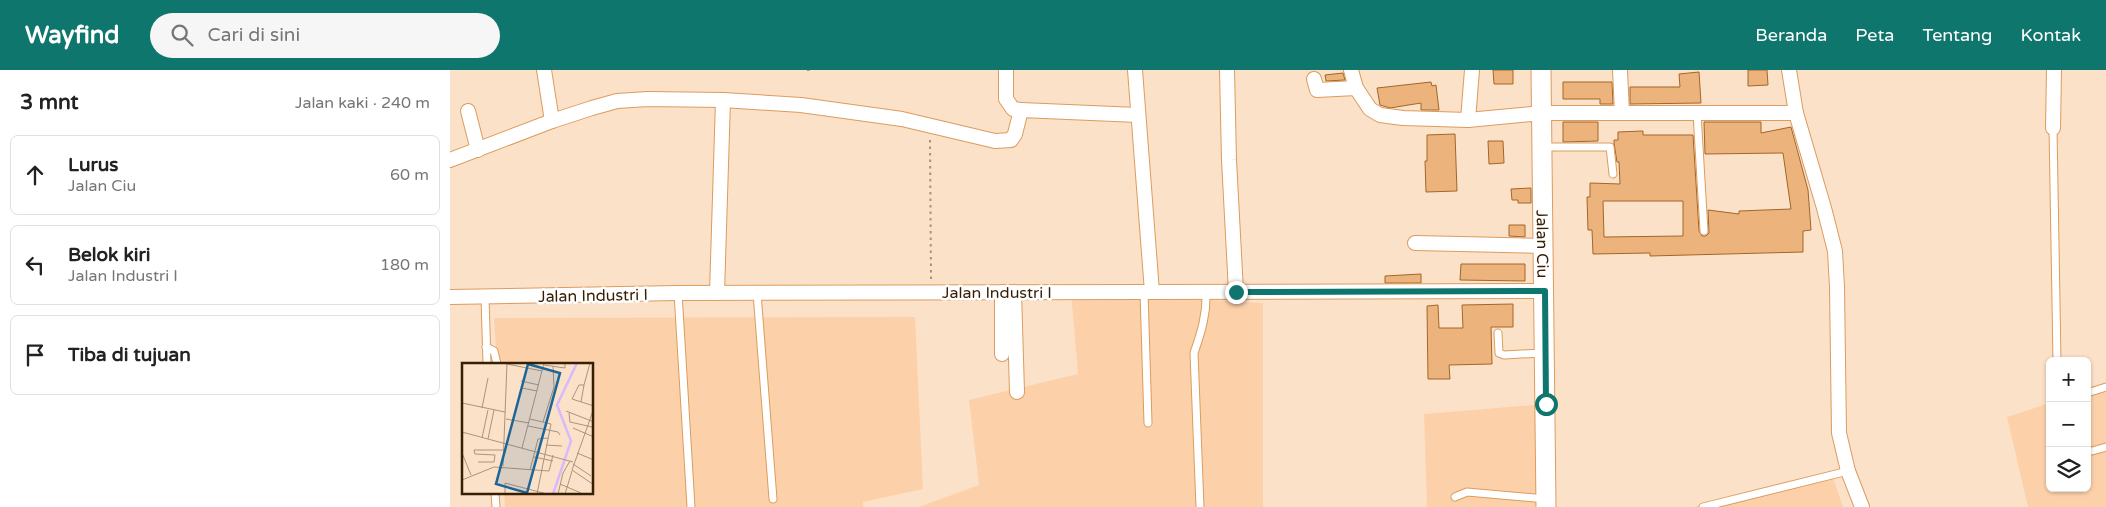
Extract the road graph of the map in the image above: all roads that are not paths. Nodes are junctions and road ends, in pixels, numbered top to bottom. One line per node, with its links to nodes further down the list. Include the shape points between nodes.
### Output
1 (544, 70): 22 (street)
2 (1006, 70): 14 (street, via 1006,99 1014,109)
3 (1135, 70): 20 (street)
4 (1227, 70): 35 (street)
5 (1351, 70): 12 (street)
6 (1472, 70): 21 (street)
7 (1541, 70): 16 (street, Jalan Ciu)
8 (1620, 70): 17 (street)
9 (1789, 70): 19 (street)
10 (2054, 70): 23 (street)
11 (1314, 79): 12 (street, via 1321,91)
12 (1356, 88): 21 (street, via 1370,109 1380,115)
13 (723, 100): 14 (street, via 801,105 902,119 995,141 1012,140); 22 (street, via 648,98 618,101); 37 (street)
14 (1021, 110): 20 (street)
15 (468, 111): 25 (street)
16 (1542, 113): 17 (street); 21 (street); 24 (street, Jalan Ciu)
17 (1622, 113): 18 (street)
18 (1698, 113): 19 (street); 28 (lane)
19 (1796, 113): 54 (street, via 1835,251 1840,433)
20 (1138, 115): 33 (street)
21 (1468, 120)
22 (552, 121): 25 (street)
23 (2053, 128): 45 (lane)
24 (1543, 147): 27 (lane, via 1610,147); 30 (street, Jalan Ciu)
25 (478, 150): 26 (street)
26 (450, 160)
27 (1613, 174)
28 (1704, 231)
29 (1415, 243): 30 (street)
30 (1544, 246): 31 (street, Jalan Ciu)
31 (1545, 291): 35 (street, Jalan Industri I); 43 (street, Jalan Ciu)
32 (1008, 292): 33 (street, Jalan Industri I); 38 (street, Jalan Industri I); 44 (street); 49 (street)
33 (1148, 292): 34 (street, Jalan Industri I); 51 (lane)
34 (1206, 292): 35 (street, Jalan Industri I); 61 (lane, via 1201,333 1194,353)
35 (1236, 292)
36 (678, 293): 37 (street, Jalan Industri I); 40 (street, Jalan Industri I); 60 (lane)
37 (717, 293): 38 (street, Jalan Industri I)
38 (757, 293): 57 (lane)
39 (450, 297): 40 (street, Jalan Industri I)
40 (485, 298): 42 (lane)
41 (1498, 333): 43 (lane, via 1499,353)
42 (486, 347): 46 (lane); 47 (lane, via 494,351)
43 (1545, 353): 58 (street, Jalan Ciu)
44 (1002, 354)
45 (2057, 357)
46 (488, 363)
47 (497, 363)
48 (2106, 387): 50 (lane)
49 (1017, 392)
50 (2091, 392)
51 (1148, 423)
52 (2106, 447): 53 (lane)
53 (2092, 451)
54 (1848, 472): 62 (lane); 63 (street)
55 (495, 494): 59 (lane)
56 (1455, 496): 58 (lane, via 1467,492)
57 (773, 499)
58 (1546, 503)
59 (496, 507)
60 (691, 507)
61 (1200, 507)
62 (1703, 507)
63 (1862, 507)

